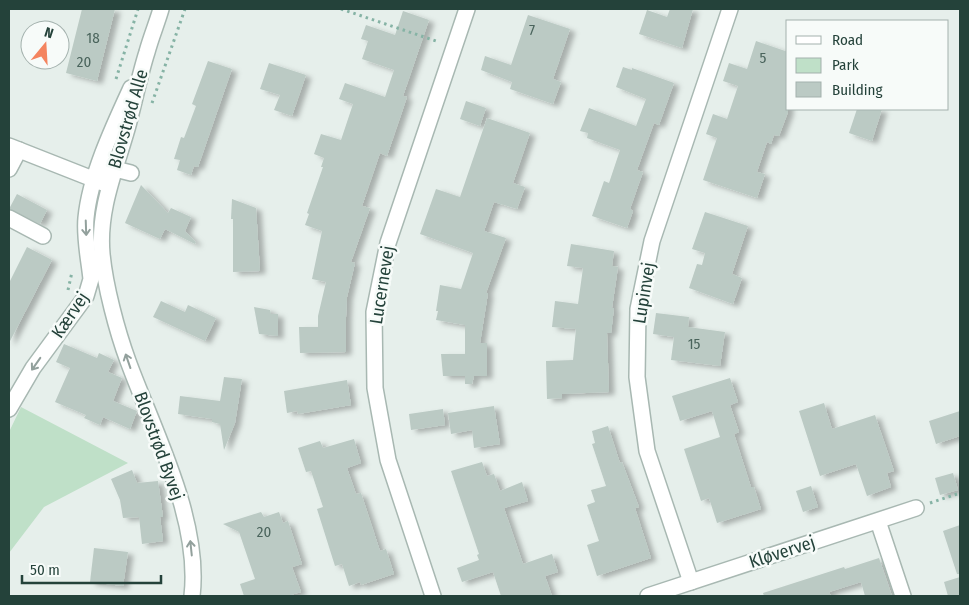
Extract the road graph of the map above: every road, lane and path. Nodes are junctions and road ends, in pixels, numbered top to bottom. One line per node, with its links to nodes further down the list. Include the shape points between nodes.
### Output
1 (161, 9): 7 (street, Blovstrød Alle)
2 (184, 9): 8 (path)
3 (341, 9): 6 (path)
4 (467, 9): 6 (street, Lucernevej)
5 (730, 9): 25 (street, Lupinvej, via 652,241 638,309 637,377 647,452)
6 (454, 47): 27 (street, Lucernevej, via 388,243 374,312 375,388 388,460)
7 (147, 52): 10 (street, Blovstrød Alle); 13 (street, Blovstrød Alle)
8 (151, 107)
9 (14, 148): 11 (street); 13 (street)
10 (115, 168): 12 (street); 13 (street); 14 (street, Blovstrød Alle)
11 (9, 170)
12 (131, 173)
13 (94, 180): 14 (street); 19 (street, Kærvej, one-way to 19, via 85,220 90,279)
14 (109, 186): 20 (street, Blovstrød Byvej, via 101,229)
15 (9, 218): 16 (street)
16 (42, 236)
17 (72, 268): 18 (path)
18 (67, 292)
19 (86, 296): 20 (street); 21 (street, Kærvej, one-way to 21, via 33,368)
20 (110, 298): 26 (street, Blovstrød Byvej, one-way to 20, via 190,541 176,484 127,359)
21 (9, 409)
22 (960, 493): 23 (path)
23 (916, 508): 24 (street, Kløvervej)
24 (878, 521): 25 (street, Kløvervej); 29 (street)
25 (691, 582): 28 (street, Kløvervej)
26 (192, 596)
27 (433, 596)
28 (648, 596)
29 (903, 596)

